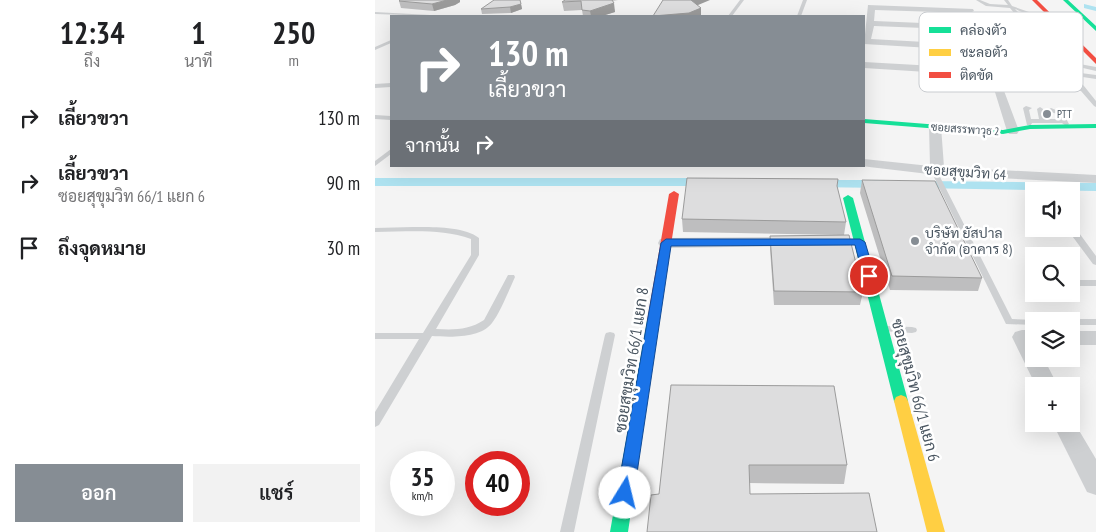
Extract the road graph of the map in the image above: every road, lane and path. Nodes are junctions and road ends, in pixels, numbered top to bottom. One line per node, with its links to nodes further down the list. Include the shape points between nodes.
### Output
1 (742, 0): 21 (lane)
2 (805, 0): 22 (lane)
3 (966, 0): 12 (street)
4 (978, 0): 11 (lane, via 988,5)
5 (1006, 0): 11 (lane)
6 (1053, 0): 16 (main road)
7 (1059, 0): 17 (main road)
8 (1065, 0): 18 (main road)
9 (1076, 0): 23 (main road)
10 (1034, 2): 15 (main road)
11 (1011, 6): 13 (lane); 14 (lane)
12 (970, 11): 25 (street, via 871,7)
13 (1015, 12)
14 (1026, 12)
15 (1044, 12)
16 (1067, 12)
17 (1071, 12)
18 (1075, 12)
19 (375, 13): 20 (lane)
20 (412, 15)
21 (732, 15)
22 (799, 15)
23 (1096, 18)
24 (1083, 22): 29 (main road)
25 (870, 23): 27 (street); 31 (street)
26 (1083, 24): 29 (main road)
27 (919, 25)
28 (1083, 26): 29 (main road)
29 (1094, 35)
30 (390, 42): 33 (lane)
31 (865, 47): 32 (street)
32 (919, 47)
33 (375, 49)
34 (1083, 49): 35 (main road)
35 (1096, 62)
36 (865, 65): 38 (street)
37 (1083, 66): 39 (lane)
38 (919, 68)
39 (1096, 69)
40 (1083, 75): 41 (lane)
41 (1096, 77)
42 (390, 84): 43 (lane)
43 (375, 86)
44 (1083, 89): 46 (lane)
45 (1000, 92): 58 (street)
46 (1096, 105)
47 (1029, 108): 54 (lane, via 1026,108)
48 (1040, 109): 53 (lane)
49 (1051, 110): 55 (lane, via 1061,114)
50 (375, 117): 51 (lane)
51 (390, 118)
52 (865, 121): 56 (main road, ซอยสรรพาวุธ 2)
53 (1042, 121): 54 (lane); 55 (lane)
54 (1029, 124): 55 (main road, ซอยสรรพาวุธ 2); 58 (main road, ซอยสรรพาวุธ 2)
55 (1066, 124): 57 (main road, ซอยสรรพาวุธ 2)
56 (935, 126): 58 (main road, ซอยสรรพาวุธ 2); 62 (street)
57 (1096, 126)
58 (1013, 131)
59 (390, 152): 61 (lane)
60 (865, 163): 62 (street, ซอยสุขุมวิท 64)
61 (375, 164)
62 (936, 173): 63 (street, ซอยสุขุมวิท 64); 76 (lane, via 1009,322)
63 (1096, 179)
64 (674, 194): 71 (main road, ซอยสุขุมวิท 66/1 แยก 8)
65 (849, 198): 70 (main road, ซอยสุขุมวิท 66/1 แยก 6)
66 (375, 230): 81 (lane, via 436,230 464,233 475,238 475,255)
67 (1078, 237): 72 (lane)
68 (811, 242): 71 (street)
69 (841, 242): 70 (street)
70 (860, 242): 79 (main road, ซอยสุขุมวิท 66/1 แยก 6)
71 (666, 243): 90 (main road, ซอยสุขุมวิท 66/1 แยก 8)
72 (1096, 262)
73 (511, 277): 81 (lane, via 488,322 481,327 463,333)
74 (1080, 283): 75 (lane)
75 (1096, 283)
76 (1025, 322)
77 (1080, 322): 78 (lane)
78 (1096, 322)
79 (883, 330): 80 (lane); 91 (main road, ซอยสุขุมวิท 66/1 แยก 6)
80 (912, 330)
81 (428, 334): 83 (lane); 86 (lane)
82 (609, 335): 89 (lane)
83 (375, 336)
84 (1080, 338): 85 (street)
85 (1096, 338)
86 (375, 422)
87 (1069, 432): 88 (street)
88 (1096, 484)
89 (567, 532)
90 (619, 532)
91 (936, 532)

